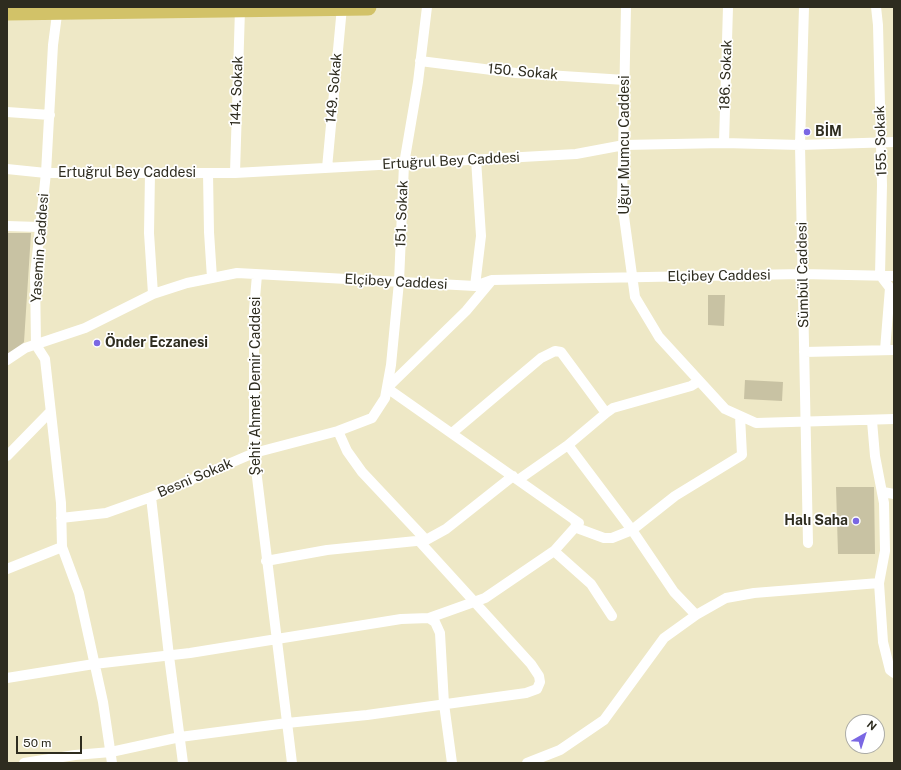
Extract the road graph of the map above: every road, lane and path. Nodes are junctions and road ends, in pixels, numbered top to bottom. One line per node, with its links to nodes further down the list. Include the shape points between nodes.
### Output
1 (342, 7): 2 (highway); 9 (highway); 22 (street, 149. Sokak)
2 (368, 7)
3 (428, 7): 11 (street, 151. Sokak)
4 (626, 7): 12 (street, Uğur Mumcu Caddesi)
5 (728, 7): 17 (street, 186. Sokak)
6 (804, 7): 19 (street, Sümbül Caddesi)
7 (876, 7): 15 (street, 155. Sokak)
8 (58, 9): 9 (highway); 10 (highway); 14 (street, Yasemin Caddesi, via 53,45)
9 (240, 9): 27 (street, 144. Sokak)
10 (7, 12)
11 (420, 61): 12 (street, 150. Sokak, via 516,73); 21 (street, 151. Sokak)
12 (625, 80): 18 (street, Uğur Mumcu Caddesi)
13 (7, 112): 14 (street)
14 (50, 115): 24 (street, Yasemin Caddesi)
15 (880, 142): 16 (street, Ertuğrul Bey Caddesi); 19 (street, Ertuğrul Bey Caddesi); 32 (street, 155. Sokak)
16 (894, 142)
17 (724, 144): 18 (street, Ertuğrul Bey Caddesi); 19 (street, Ertuğrul Bey Caddesi)
18 (624, 145): 20 (street, Ertuğrul Bey Caddesi, via 576,154); 34 (street, Uğur Mumcu Caddesi, via 622,202)
19 (800, 145): 30 (street, Sümbül Caddesi)
20 (476, 159): 21 (street, Ertuğrul Bey Caddesi); 38 (street, via 481,236)
21 (404, 164): 22 (street, Ertuğrul Bey Caddesi); 37 (street, 151. Sokak)
22 (327, 168): 27 (street, Ertuğrul Bey Caddesi)
23 (7, 169): 24 (street, Ertuğrul Bey Caddesi)
24 (46, 173): 25 (street, Ertuğrul Bey Caddesi); 29 (street, Yasemin Caddesi)
25 (150, 173): 26 (street, Ertuğrul Bey Caddesi); 39 (street, via 149,233)
26 (208, 173): 27 (street, Ertuğrul Bey Caddesi); 35 (street)
27 (235, 173)
28 (7, 226): 29 (street)
29 (39, 227): 40 (street, Yasemin Caddesi, via 35,274)
30 (802, 274): 32 (street, Elçibey Caddesi); 34 (street, Elçibey Caddesi); 42 (street, Sümbül Caddesi)
31 (257, 275): 35 (street, Elçibey Caddesi, via 236,273); 37 (street, Elçibey Caddesi); 56 (street, Şehit Ahmet Demir Caddesi, via 254,310)
32 (880, 276): 33 (street, Elçibey Caddesi); 41 (street, via 890,288)
33 (894, 276)
34 (633, 277): 36 (street, Elçibey Caddesi); 44 (street, Uğur Mumcu Caddesi, via 636,297 659,337)
35 (212, 278): 39 (street, Elçibey Caddesi)
36 (492, 280): 38 (street, Elçibey Caddesi); 45 (street, via 466,311)
37 (399, 282): 38 (street, Elçibey Caddesi); 45 (street, 151. Sokak)
38 (475, 286)
39 (153, 294): 40 (street, Elçibey Caddesi, via 84,328)
40 (36, 345): 43 (street, Elçibey Caddesi, via 25,348); 46 (street, via 45,359)
41 (890, 350): 42 (street)
42 (804, 352): 52 (street, Sümbül Caddesi)
43 (7, 360)
44 (699, 381): 47 (street, via 691,386); 48 (street, Uğur Mumcu Caddesi, via 725,409)
45 (387, 388): 49 (street, 151. Sokak, via 385,398); 54 (street)
46 (50, 412): 57 (street); 62 (street)
47 (606, 412): 54 (street, via 561,352 555,351 541,358); 55 (street)
48 (740, 416): 52 (street, Uğur Mumcu Caddesi, via 756,423); 64 (street, via 742,455 675,496)
49 (372, 418): 53 (street, Besni Sokak)
50 (894, 419): 51 (street)
51 (872, 421): 52 (street); 59 (street)
52 (806, 422): 66 (street, Sümbül Caddesi)
53 (338, 431): 56 (street, Besni Sokak); 65 (street, via 347,451 362,472)
54 (452, 434): 58 (street)
55 (568, 445): 58 (street); 64 (street)
56 (254, 453): 61 (street, Besni Sokak); 69 (street, Şehit Ahmet Demir Caddesi)
57 (7, 456)
58 (516, 478): 63 (street); 65 (street, via 446,529)
59 (883, 492): 60 (street); 71 (street, via 885,551)
60 (894, 494)
61 (151, 497): 62 (street, Besni Sokak, via 106,513); 77 (street)
62 (61, 518): 67 (street)
63 (576, 524): 64 (street, via 604,538 612,538); 68 (street)
64 (632, 530): 73 (street, via 674,592)
65 (423, 540): 69 (street, via 327,550); 72 (street)
66 (808, 543)
67 (62, 547): 70 (street); 78 (street, via 79,593)
68 (554, 551): 72 (street); 74 (street, via 591,584)
69 (266, 561): 76 (street, Şehit Ahmet Demir Caddesi)
70 (7, 569)
71 (879, 583): 73 (street, via 754,593 726,598); 79 (street, via 883,642 890,670)
72 (476, 602): 75 (street); 81 (street, via 531,664 539,676 540,687 526,693)
73 (696, 615): 90 (street, via 664,638 604,720 560,750)
74 (612, 616)
75 (429, 618): 76 (street, via 401,620); 81 (street, via 435,622 440,633)
76 (277, 640): 77 (street); 82 (street, Şehit Ahmet Demir Caddesi)
77 (169, 656): 78 (street); 83 (street)
78 (94, 664): 80 (street); 84 (street)
79 (894, 673)
80 (7, 678)
81 (444, 704): 82 (street); 89 (street)
82 (286, 723): 83 (street); 88 (street, Şehit Ahmet Demir Caddesi)
83 (180, 737): 84 (street); 87 (street)
84 (111, 752): 85 (street); 86 (street)
85 (24, 763)
86 (112, 763)
87 (183, 763)
88 (292, 763)
89 (452, 763)
90 (527, 763)

